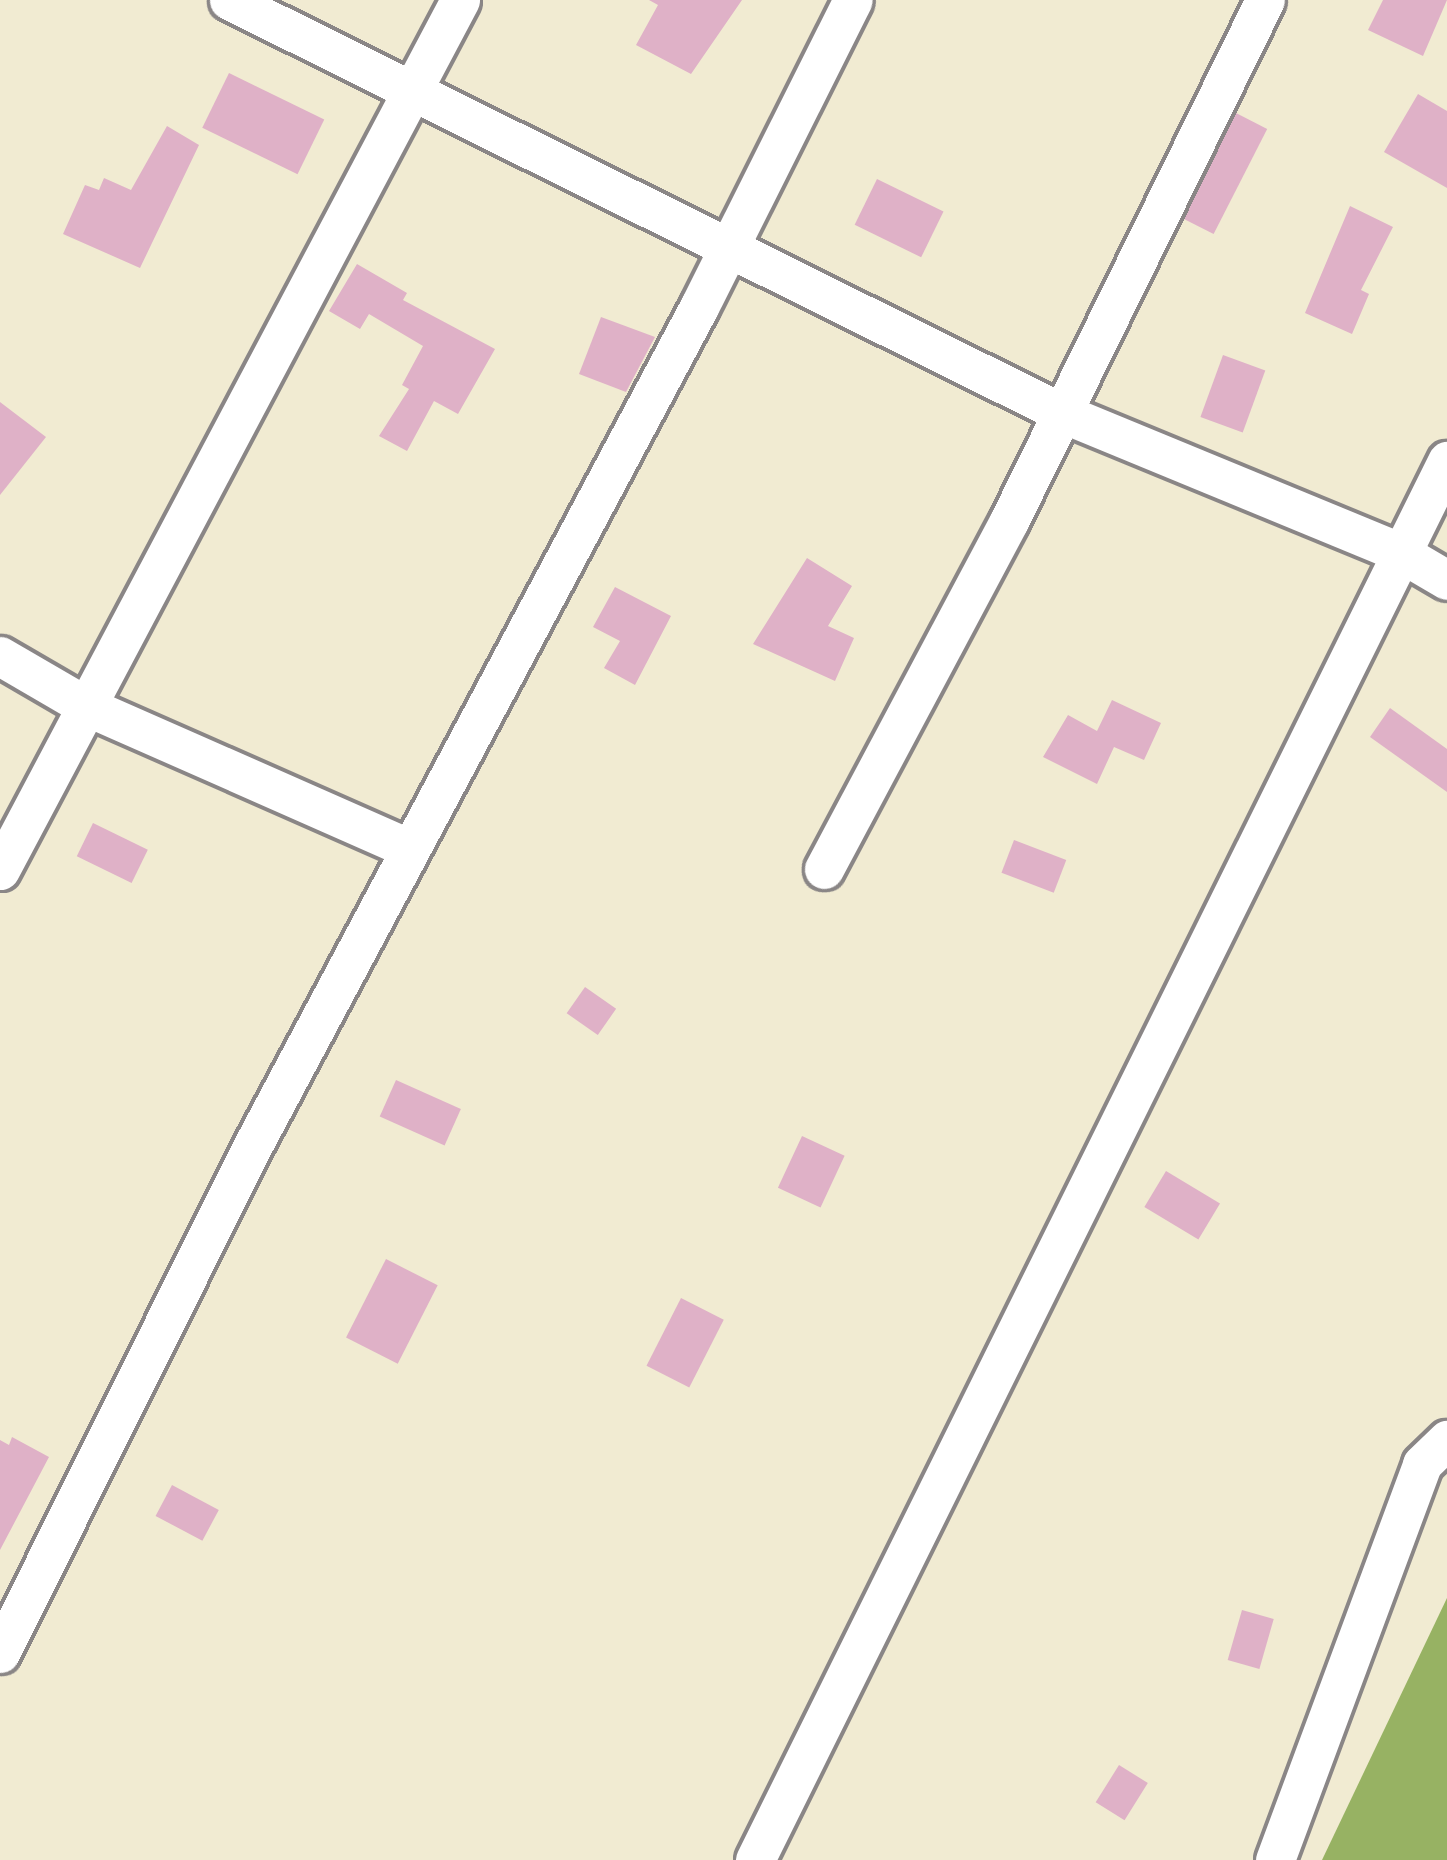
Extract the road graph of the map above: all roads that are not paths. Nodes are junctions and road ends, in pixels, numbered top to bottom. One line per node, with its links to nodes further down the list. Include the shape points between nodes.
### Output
1 (230, 0): 5 (street)
2 (460, 0): 5 (street)
3 (853, 0): 6 (street)
4 (1265, 0): 7 (street)
5 (410, 83): 6 (street); 12 (street)
6 (731, 244): 7 (street); 13 (street)
7 (1062, 413): 9 (street); 14 (street)
8 (1447, 461): 9 (street)
9 (1401, 553): 10 (street); 18 (street)
10 (1447, 580)
11 (0, 656): 12 (street)
12 (86, 706): 13 (street); 15 (street)
13 (410, 849): 17 (street, via 251,1147)
14 (824, 869)
15 (0, 870)
16 (1447, 1440): 19 (street, via 1422,1464)
17 (0, 1653)
18 (755, 1860)
19 (1275, 1860)

